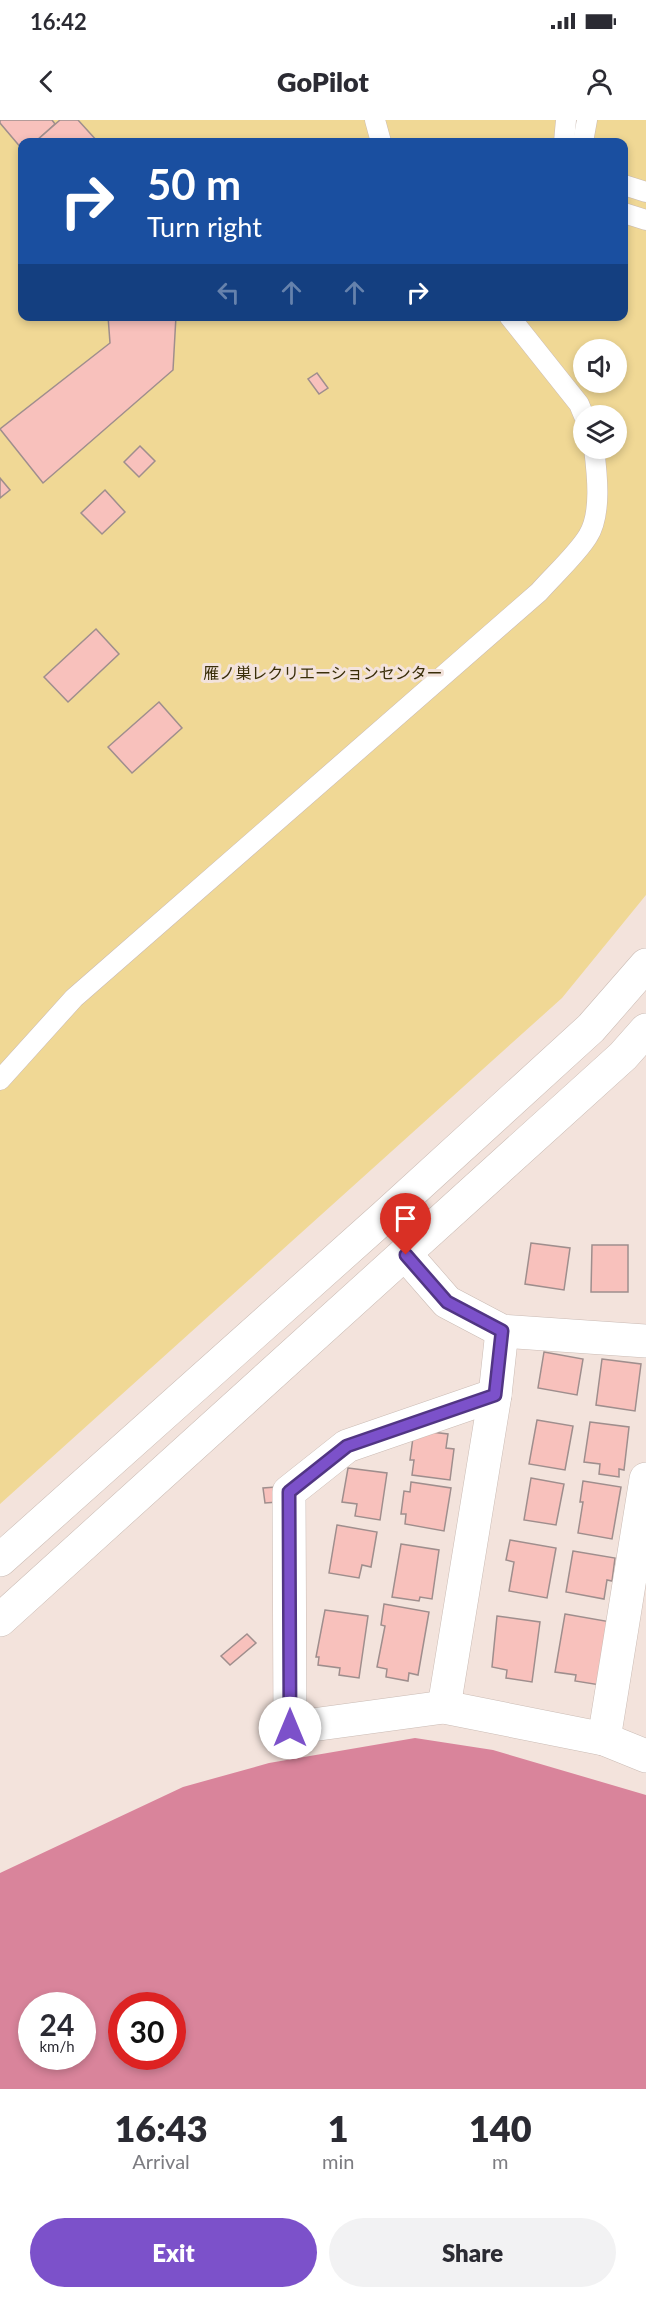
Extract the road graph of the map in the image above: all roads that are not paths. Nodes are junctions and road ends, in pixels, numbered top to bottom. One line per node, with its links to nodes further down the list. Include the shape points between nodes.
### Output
1 (375, 120): 4 (lane)
2 (566, 120): 5 (lane)
3 (587, 120): 6 (lane)
4 (380, 138)
5 (564, 138)
6 (584, 138)
7 (628, 186): 8 (lane)
8 (646, 192)
9 (628, 214): 10 (lane)
10 (646, 220)
11 (513, 321): 12 (lane)
12 (579, 405)
13 (595, 459): 16 (lane, via 598,501 589,535 553,576 74,998)
14 (646, 965): 22 (street, via 583,1035)
15 (646, 1030): 17 (street, via 623,1056)
16 (0, 1080)
17 (406, 1255): 18 (street, via 447,1302); 23 (street)
18 (502, 1331): 19 (street); 20 (street)
19 (646, 1341)
20 (495, 1395): 24 (street); 24 (street, via 347,1446 289,1492 290,1728)
21 (646, 1479): 25 (street)
22 (0, 1560)
23 (0, 1620)
24 (444, 1707): 25 (street)
25 (604, 1740): 26 (street)
26 (646, 1756)

